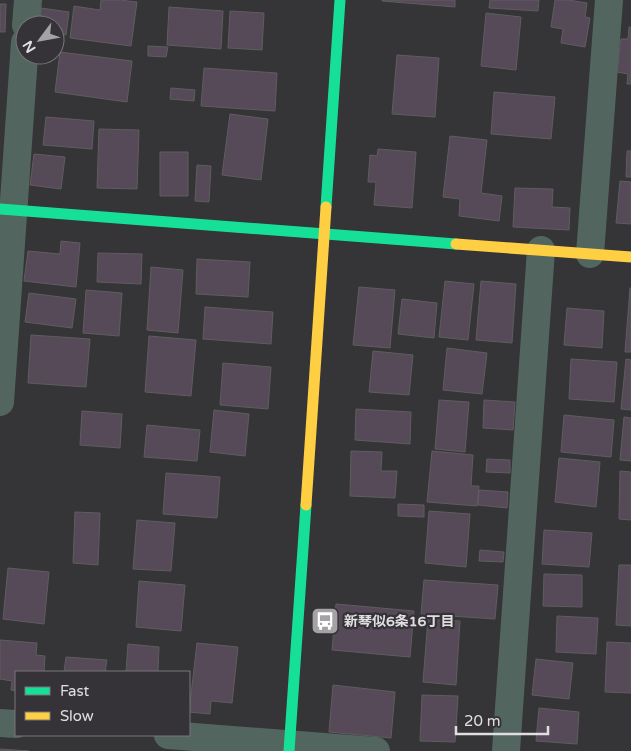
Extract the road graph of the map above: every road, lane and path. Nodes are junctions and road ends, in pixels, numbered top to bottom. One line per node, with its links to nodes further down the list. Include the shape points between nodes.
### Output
1 (28, 0): 4 (street)
2 (340, 0): 7 (street)
3 (609, 0): 9 (street)
4 (27, 15)
5 (22, 65): 6 (street)
6 (6, 210): 7 (street); 11 (street)
7 (324, 234): 8 (street); 15 (street)
8 (541, 250): 9 (street); 17 (street)
9 (590, 254): 10 (street)
10 (631, 257)
11 (0, 402)
12 (0, 723): 13 (street)
13 (15, 724)
14 (178, 736): 15 (street)
15 (290, 747): 16 (street)
16 (376, 751)
17 (506, 751)

